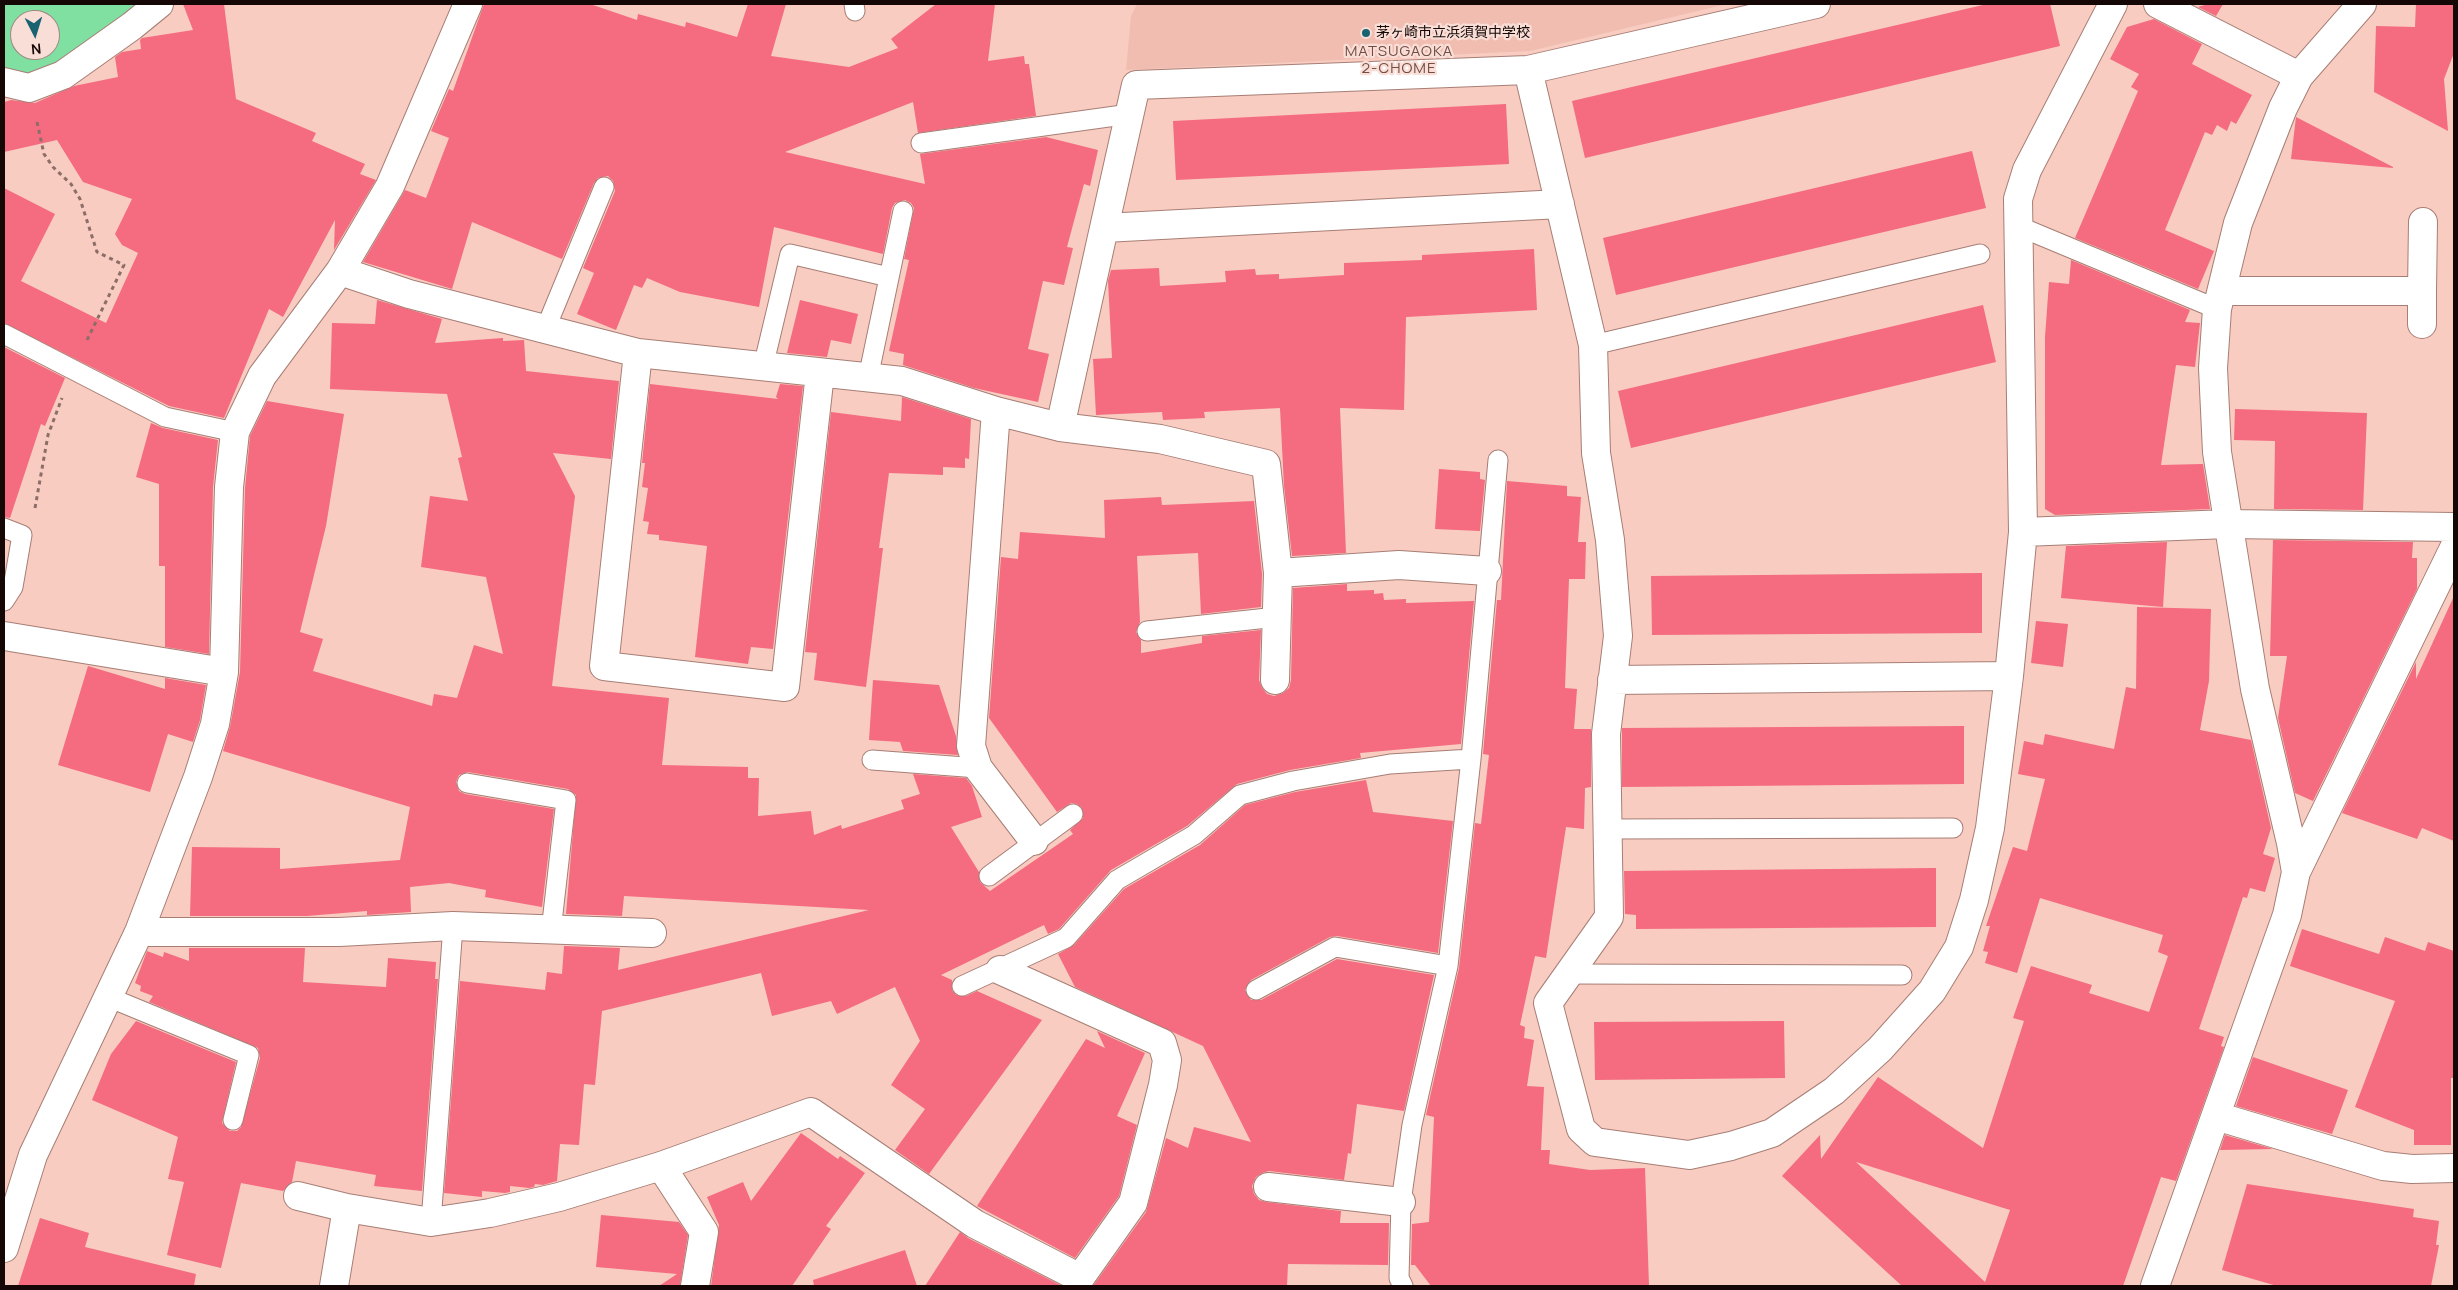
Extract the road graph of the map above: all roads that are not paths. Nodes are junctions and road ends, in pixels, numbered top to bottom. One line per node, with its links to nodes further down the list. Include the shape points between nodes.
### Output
1 (159, 4): 9 (street, via 63,76)
2 (468, 4): 19 (street, via 390,186)
3 (1816, 4): 7 (street)
4 (2113, 4): 16 (street, via 2027,170 2018,199)
5 (2158, 4): 8 (street)
6 (2362, 4): 8 (street)
7 (1528, 70): 10 (street, via 1136,85); 13 (street)
8 (2299, 76): 22 (street, via 2283,108 2238,223)
9 (16, 85)
10 (1130, 114): 11 (lane); 17 (street)
11 (921, 143)
12 (604, 187): 24 (lane)
13 (1560, 204): 17 (street); 26 (street)
14 (904, 211): 20 (lane)
15 (2424, 222): 21 (street)
16 (2018, 226): 22 (lane); 38 (street)
17 (1104, 228): 32 (street)
18 (1980, 254): 26 (lane)
19 (340, 271): 24 (street, via 409,294); 33 (street, via 262,376)
20 (889, 277): 28 (lane, via 790,254); 30 (lane)
21 (2422, 291): 22 (street); 23 (street)
22 (2219, 300): 35 (street, via 2213,368 2217,452)
23 (2422, 324)
24 (545, 330): 27 (street)
25 (4, 334): 33 (lane, via 165,417)
26 (1593, 344): 49 (street, via 1596,453 1610,540 1618,636)
27 (638, 353): 28 (street); 29 (street, via 604,666 785,687)
28 (763, 367): 29 (street)
29 (820, 372): 30 (street)
30 (868, 378): 31 (street, via 902,381)
31 (996, 411): 32 (street); 52 (street, via 971,746)
32 (1060, 427): 41 (street, via 1160,439 1266,464)
33 (235, 432): 46 (street, via 229,487)
34 (1498, 460): 40 (lane)
35 (2228, 524): 37 (street); 38 (street); 58 (street, via 2255,689)
36 (4, 528): 42 (lane, via 22,535 13,586)
37 (2454, 528)
38 (2023, 532): 47 (street)
39 (2454, 548): 58 (street)
40 (1487, 571): 41 (street, via 1399,565); 51 (lane)
41 (1278, 573): 43 (street)
42 (4, 600)
43 (1277, 617): 44 (lane); 48 (street)
44 (1148, 631)
45 (4, 636): 46 (street)
46 (224, 672): 62 (street, via 210,742)
47 (2009, 676): 49 (street); 66 (street, via 1990,828 1974,900 1958,947 1932,991 1880,1049 1834,1091 1811,1107 1772,1133 1689,1155 1595,1142 1581,1129 1548,1002)
48 (1275, 680)
49 (1612, 680): 56 (street, via 1606,734)
50 (872, 760): 52 (lane)
51 (1471, 760): 64 (lane); 65 (lane, via 1390,764 1293,781 1240,795 1194,835 1117,880 1066,938)
52 (978, 768): 57 (street)
53 (467, 783): 61 (lane, via 566,800)
54 (1073, 814): 57 (lane)
55 (1954, 828): 56 (lane)
56 (1608, 829): 66 (street, via 1609,916)
57 (1034, 841): 59 (lane)
58 (2296, 872): 71 (street, via 2286,915)
59 (989, 876)
60 (453, 926): 61 (street); 62 (street, via 339,932); 79 (lane)
61 (551, 930): 63 (street)
62 (139, 932): 70 (street)
63 (652, 933)
64 (1448, 966): 69 (lane, via 1335,947); 77 (lane, via 1412,1125)
65 (1000, 970): 68 (lane); 81 (street, via 1162,1043 1167,1060 1133,1203)
66 (1568, 974): 67 (lane)
67 (1902, 975)
68 (962, 986)
69 (1256, 990)
70 (108, 997): 72 (lane, via 248,1055); 80 (street, via 33,1155)
71 (2216, 1116): 74 (street, via 2383,1166); 85 (street)
72 (233, 1120)
73 (660, 1166): 79 (street, via 559,1197 490,1213); 81 (street, via 811,1112 975,1224); 83 (street, via 704,1232)
74 (2454, 1168)
75 (1268, 1187): 77 (street)
76 (298, 1196): 78 (street)
77 (1401, 1202): 84 (lane, via 1399,1278)
78 (347, 1208): 79 (street); 82 (street)
79 (430, 1222)
80 (4, 1248)
81 (1076, 1282)
82 (334, 1286)
83 (695, 1286)
84 (1403, 1286)
85 (2155, 1286)

